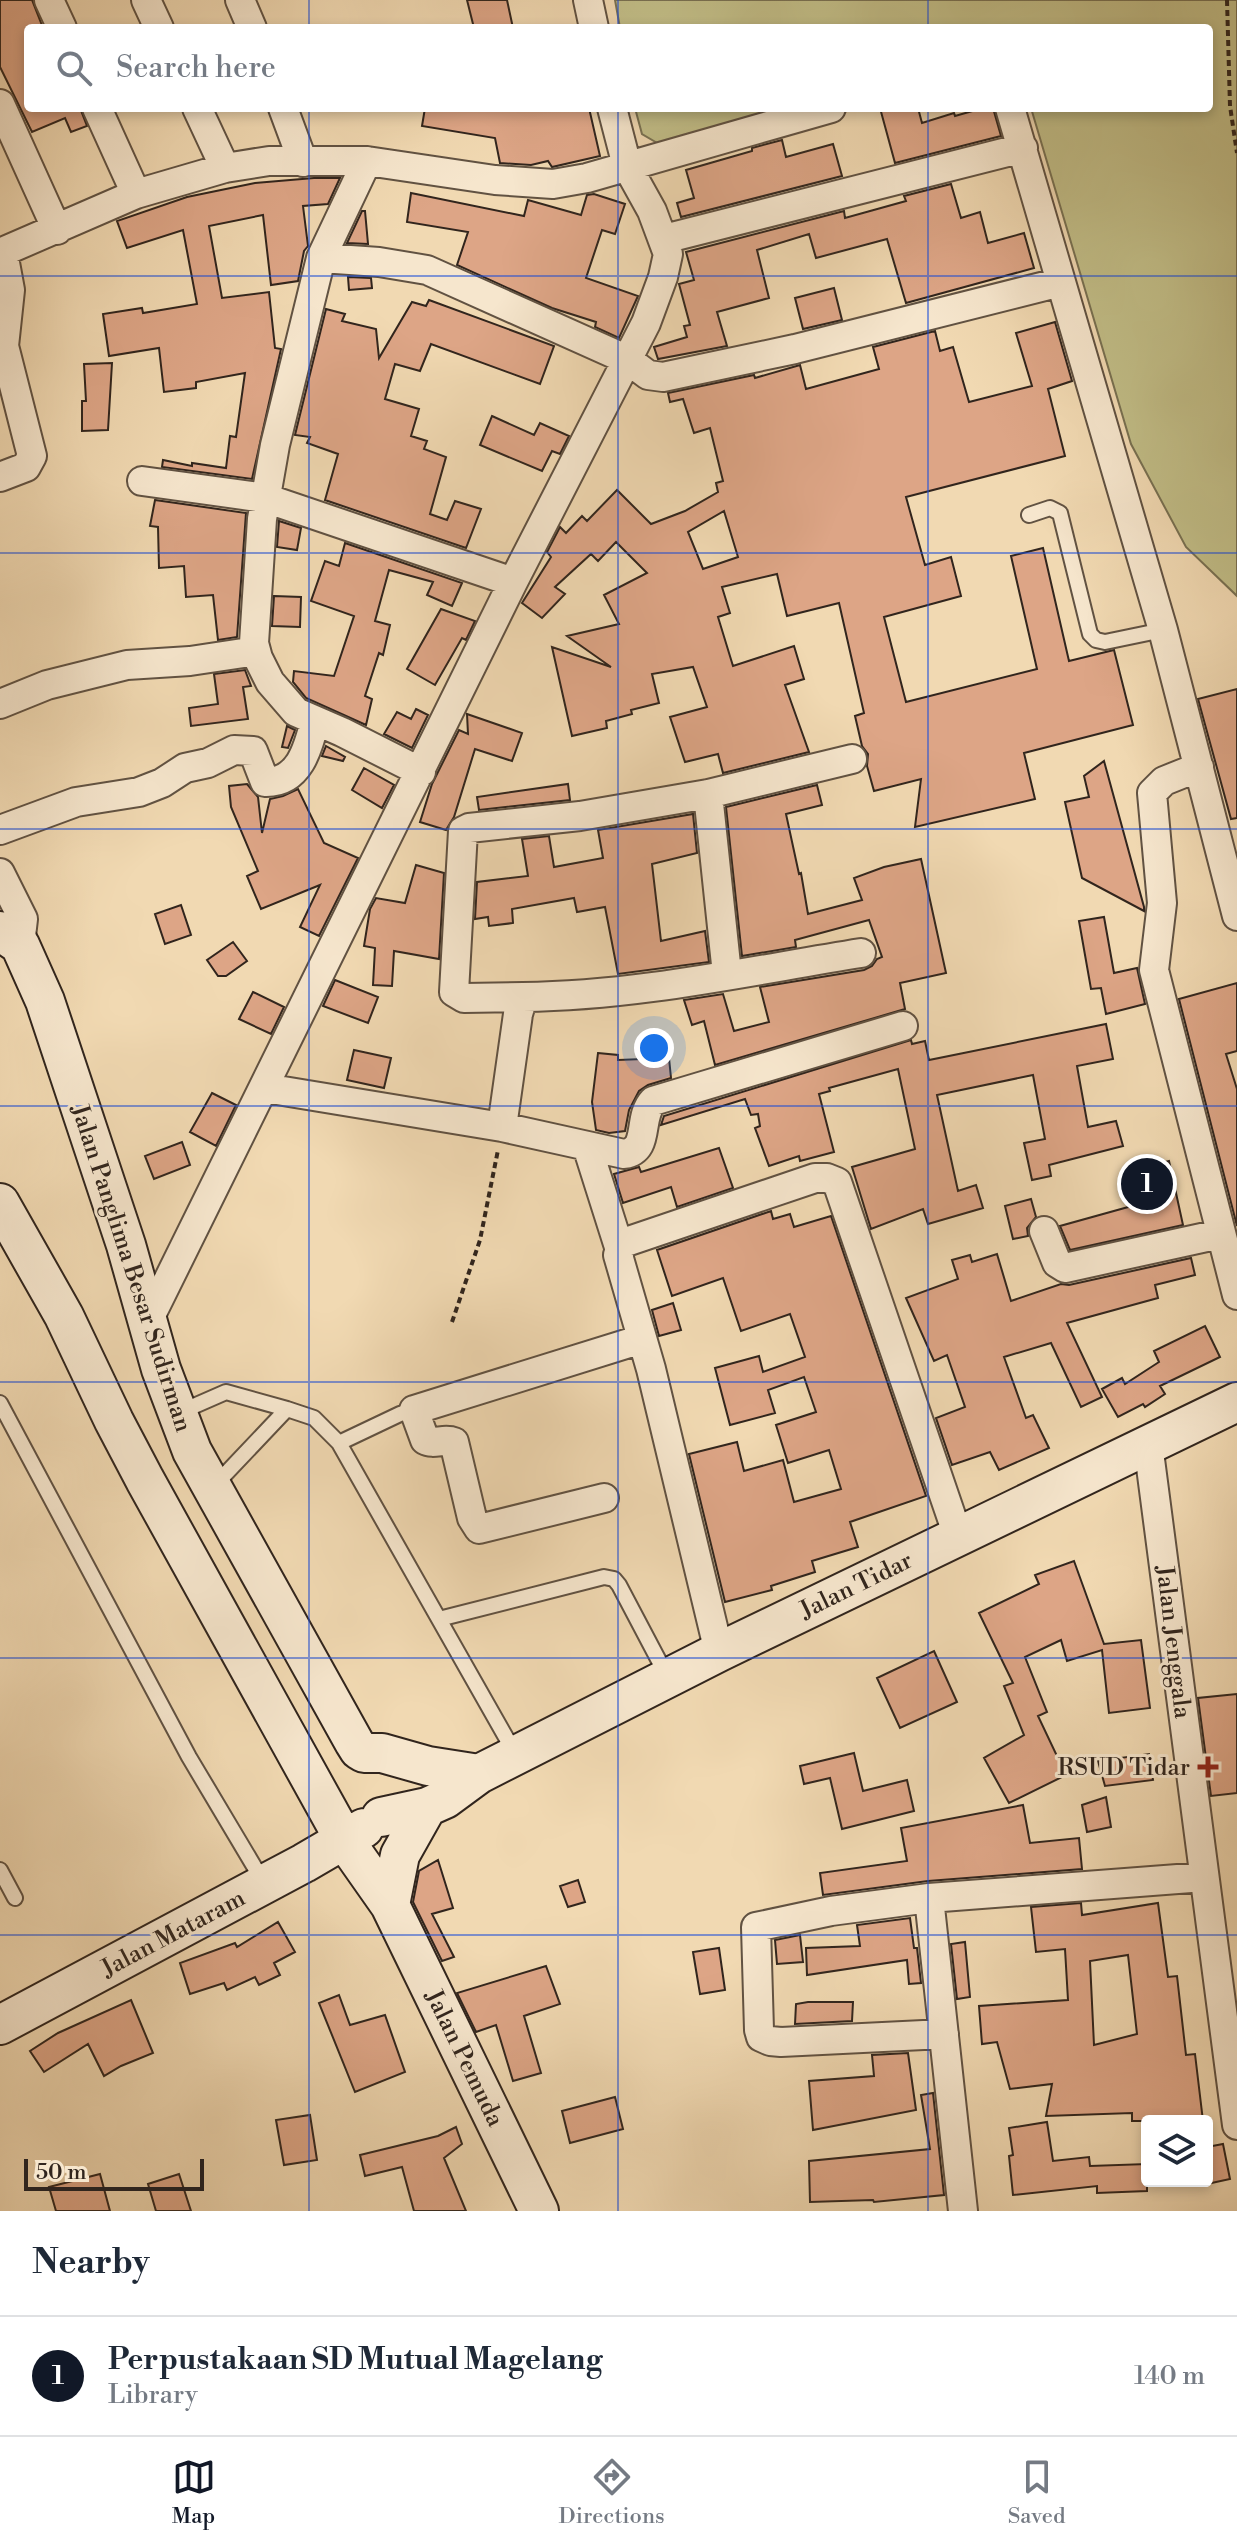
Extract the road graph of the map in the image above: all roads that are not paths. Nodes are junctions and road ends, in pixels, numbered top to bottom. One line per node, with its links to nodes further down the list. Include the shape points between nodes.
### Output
1 (49, 0): 5 (street)
2 (146, 0): 6 (street)
3 (240, 0): 7 (street)
4 (588, 0): 8 (street)
5 (60, 24)
6 (157, 24)
7 (250, 24)
8 (593, 24)
9 (0, 104): 22 (street)
10 (99, 112): 21 (street)
11 (199, 112): 20 (street)
12 (284, 112): 18 (street)
13 (613, 112): 19 (street)
14 (817, 112): 19 (street)
15 (1011, 112): 16 (street)
16 (1023, 148): 23 (street); 26 (street)
17 (367, 161): 18 (street); 19 (street, via 553,184); 25 (street)
18 (303, 162): 20 (street)
19 (627, 166): 23 (street)
20 (225, 168): 21 (street)
21 (136, 194): 22 (street)
22 (57, 230): 24 (street)
23 (664, 239): 29 (street, via 668,254 663,277)
24 (2, 253): 27 (street, via 10,290)
25 (321, 258): 29 (street, via 427,270); 32 (street)
26 (1061, 282): 29 (street, via 663,377 648,375); 35 (street)
27 (4, 314): 28 (street)
28 (2, 347): 30 (street, via 32,456 26,467)
29 (628, 360): 34 (street)
30 (0, 477)
31 (142, 481): 32 (street)
32 (265, 498): 34 (street); 36 (street)
33 (1029, 515): 35 (lane, via 1050,508 1060,513 1090,634 1096,640)
34 (513, 582): 41 (street)
35 (1163, 630): 40 (street)
36 (256, 651): 37 (street, via 127,665 47,685); 38 (street, via 270,682 296,712)
37 (0, 704)
38 (315, 721): 41 (street); 43 (street, via 302,763 280,781 265,782 253,751 234,750 139,792 76,802)
39 (852, 759): 42 (street)
40 (1199, 767): 45 (street); 56 (street, via 1164,781 1152,793 1162,903 1154,970)
41 (421, 772): 51 (street)
42 (708, 794): 48 (street); 49 (street, via 463,831 454,992 464,998)
43 (0, 830)
44 (0, 873): 46 (street, via 23,919)
45 (1237, 916)
46 (10, 938): 59 (main road, Jalan Panglima Besar Sudirman, via 45,1001)
47 (861, 953): 48 (street)
48 (727, 974): 49 (street, via 621,992)
49 (523, 997): 52 (street)
50 (903, 1026): 53 (street, via 653,1101 644,1115 641,1145 631,1153)
51 (265, 1088): 52 (street); 59 (street)
52 (502, 1127): 53 (street)
53 (587, 1146): 57 (street)
54 (0, 1203): 79 (main road, Jalan Pemuda, via 64,1316 145,1480)
55 (1044, 1231): 56 (street, via 1057,1263 1065,1268)
56 (1220, 1234): 58 (street)
57 (619, 1247): 60 (street); 70 (street, via 815,1178 837,1182)
58 (1237, 1295)
59 (149, 1319): 65 (main road, Jalan Panglima Besar Sudirman)
60 (642, 1339): 64 (street); 72 (street)
61 (1237, 1402): 67 (main road, Jalan Tidar)
62 (0, 1403): 82 (lane, via 182,1743)
63 (287, 1409): 65 (lane, via 226,1392); 66 (lane, via 314,1418); 68 (lane)
64 (414, 1410): 66 (lane); 69 (street, via 425,1440 454,1442 479,1529)
65 (177, 1413): 68 (main road, Jalan Panglima Besar Sudirman)
66 (339, 1443): 71 (lane)
67 (1148, 1444): 70 (main road, Jalan Tidar); 81 (street, Jalan Jenggala)
68 (213, 1488): 74 (main road, Jalan Panglima Besar Sudirman, via 359,1750)
69 (604, 1498)
70 (958, 1536): 72 (main road, Jalan Tidar)
71 (439, 1619): 73 (lane, via 604,1577 614,1579); 75 (lane)
72 (719, 1652): 73 (main road, Jalan Tidar)
73 (668, 1678): 75 (main road, Jalan Tidar)
74 (382, 1753): 76 (main road); 78 (main road, via 398,1769 401,1791)
75 (516, 1756): 76 (main road, Jalan Tidar)
76 (479, 1774): 77 (main road, Jalan Tidar)
77 (427, 1807): 78 (main road); 85 (main road, via 400,1855)
78 (381, 1817): 79 (main road, Jalan Mataram)
79 (345, 1841): 82 (main road, Jalan Mataram); 85 (main road, Jalan Pemuda)
80 (0, 1870): 83 (lane)
81 (1204, 1877): 84 (street); 88 (street, Jalan Jenggala)
82 (264, 1884): 86 (main road, Jalan Mataram)
83 (15, 1898)
84 (929, 1898): 87 (street); 87 (street, via 756,1927 759,2030 761,2037 781,2042)
85 (390, 1905): 89 (main road, Jalan Pemuda)
86 (0, 2025)
87 (944, 2034): 90 (street)
88 (1237, 2125)
89 (539, 2211)
90 (963, 2211)

